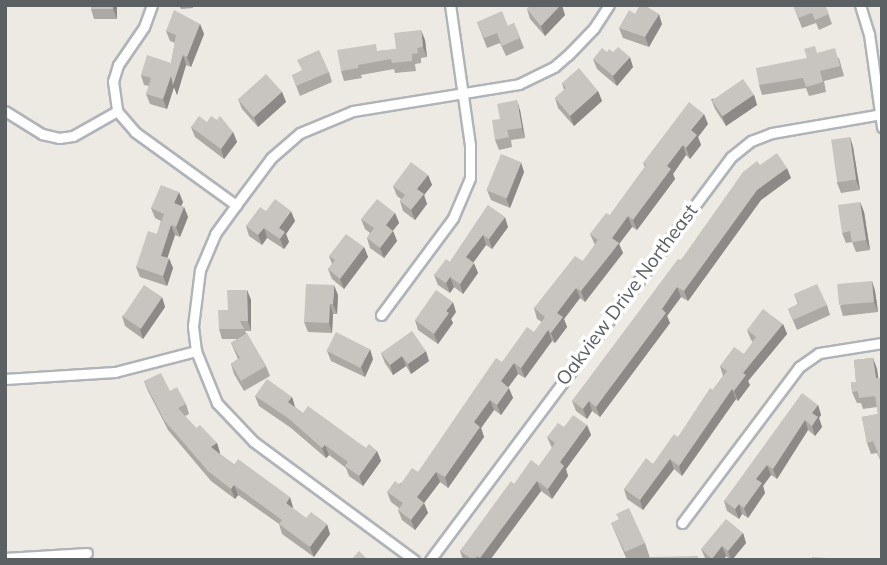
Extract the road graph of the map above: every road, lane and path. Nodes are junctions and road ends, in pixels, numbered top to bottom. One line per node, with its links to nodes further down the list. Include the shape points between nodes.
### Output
1 (152, 5): 7 (street, via 144,27 118,65 113,81)
2 (450, 5): 5 (street)
3 (609, 5): 5 (street, via 582,43 554,67 512,87)
4 (860, 5): 8 (street)
5 (463, 94): 10 (street, via 353,111 313,125 271,158); 11 (street, via 471,163 466,193 453,218)
6 (5, 111): 7 (street, via 42,134 59,138 89,128)
7 (117, 111): 10 (street, via 135,132)
8 (881, 114): 9 (street); 19 (street, Oakview Drive Northeast, via 772,133 751,141 731,157)
9 (882, 127)
10 (236, 205): 13 (street, via 215,234 200,270 193,308)
11 (381, 315)
12 (882, 343): 15 (street, via 819,354 799,367)
13 (196, 351): 14 (street, via 114,372); 18 (street, via 217,403 240,430)
14 (5, 379)
15 (682, 523)
16 (87, 554): 17 (street)
17 (5, 558)
18 (414, 560)
19 (430, 560)

